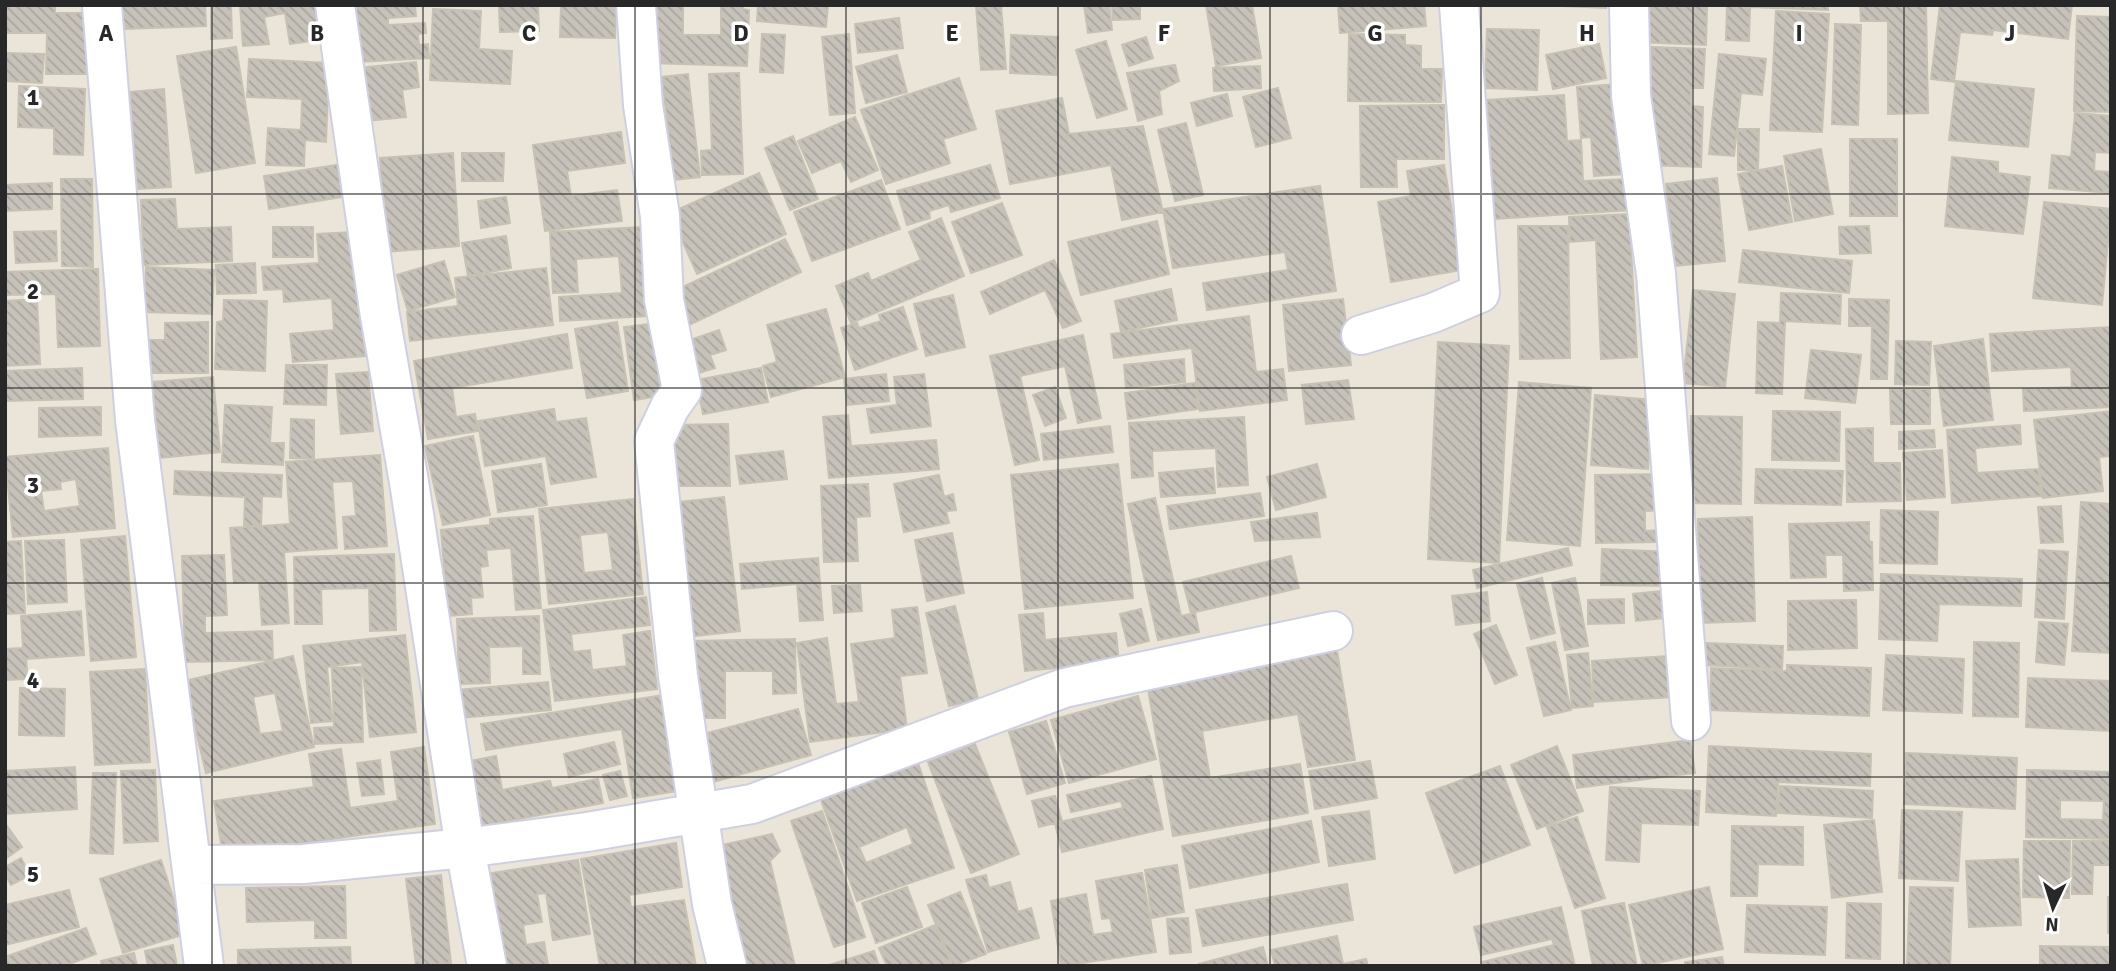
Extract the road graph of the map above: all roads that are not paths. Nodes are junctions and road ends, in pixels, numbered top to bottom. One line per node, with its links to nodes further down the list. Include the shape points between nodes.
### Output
1 (102, 5): 11 (street, via 135,420)
2 (335, 5): 10 (street)
3 (636, 5): 9 (street, via 643,104 660,216 664,300 682,390 654,442 678,676)
4 (1459, 5): 6 (street, via 1480,293)
5 (1629, 5): 8 (street, via 1631,96 1656,274)
6 (1361, 335)
7 (1333, 631): 9 (street, via 1064,688 752,804)
8 (1691, 721)
9 (699, 812): 10 (street); 14 (street, via 712,905)
10 (465, 848): 11 (street, via 303,864); 13 (street)
11 (192, 865): 12 (street)
12 (204, 966)
13 (487, 966)
14 (727, 966)

